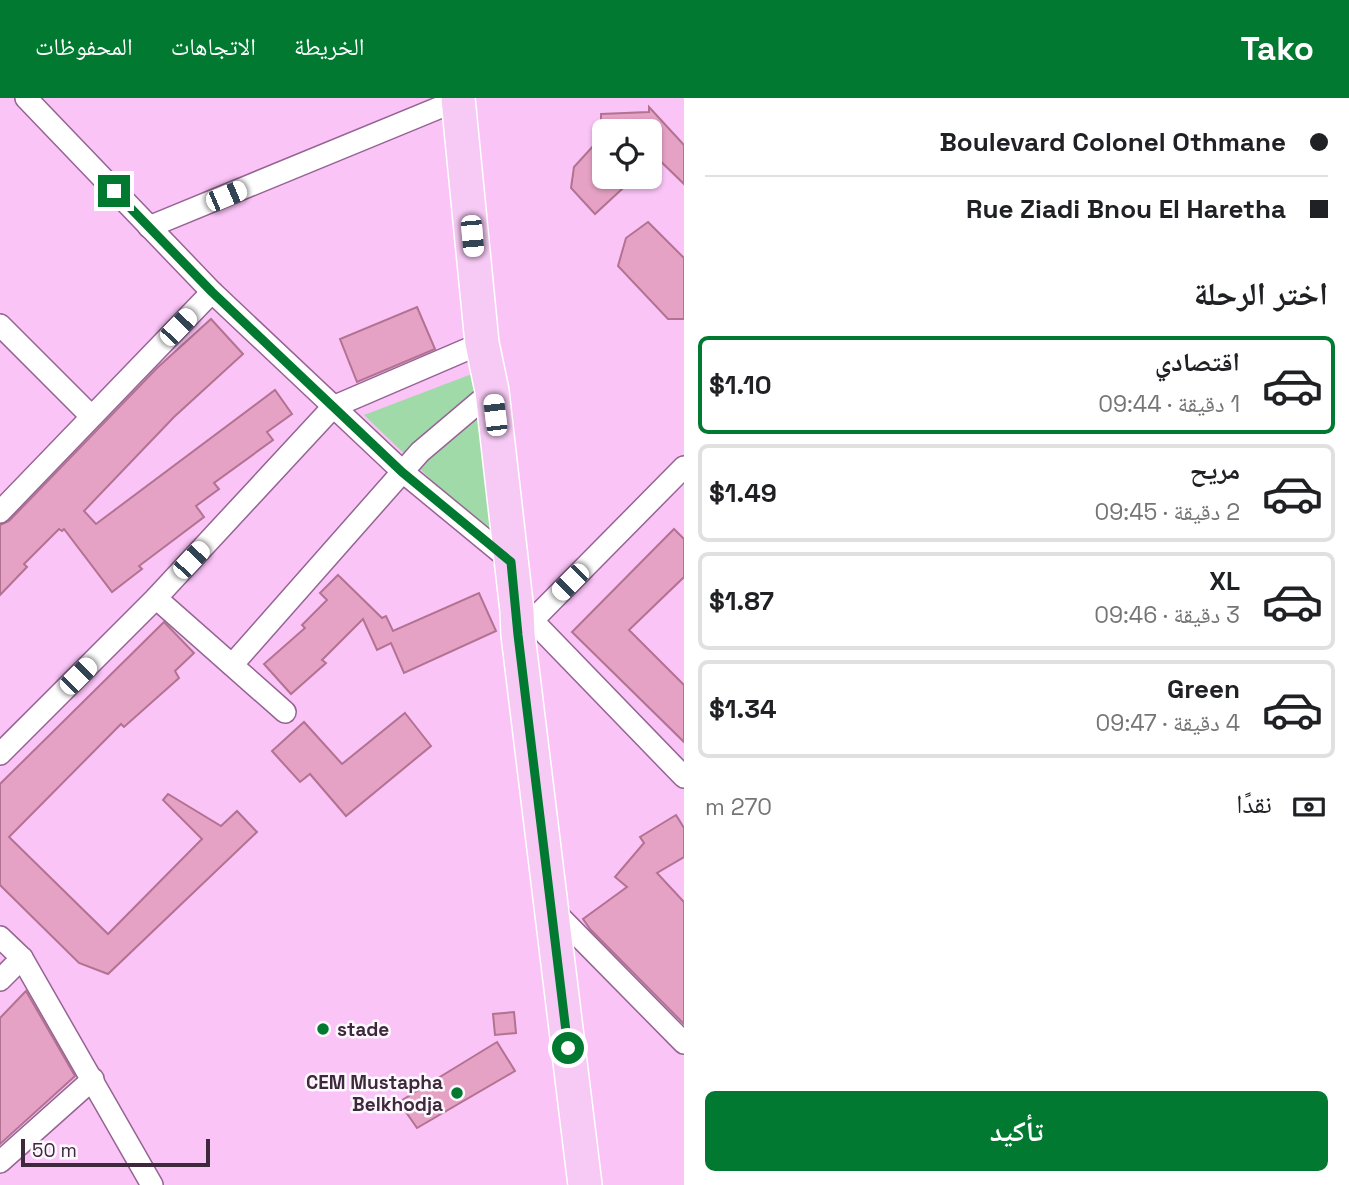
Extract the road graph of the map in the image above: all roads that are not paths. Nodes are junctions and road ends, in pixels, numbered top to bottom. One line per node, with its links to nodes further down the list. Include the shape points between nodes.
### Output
1 (28, 98): 3 (street)
2 (458, 99): 3 (street); 6 (main road)
3 (149, 227): 4 (street)
4 (212, 292): 8 (street); 9 (street)
5 (0, 325): 9 (street)
6 (482, 343): 7 (main road); 8 (street)
7 (492, 391): 11 (street); 13 (main road)
8 (333, 407): 11 (street); 14 (street)
9 (91, 416): 12 (street)
10 (684, 467): 15 (street)
11 (402, 472): 13 (street); 16 (street)
12 (0, 512)
13 (511, 562): 15 (main road)
14 (156, 598): 16 (street); 18 (street)
15 (525, 628): 19 (street); 20 (main road)
16 (232, 665): 17 (street)
17 (285, 712)
18 (0, 754)
19 (684, 777)
20 (552, 909): 24 (street); 28 (main road)
21 (0, 937): 22 (street)
22 (22, 958): 23 (street); 25 (street)
23 (0, 980)
24 (684, 1043)
25 (93, 1079): 26 (street); 27 (street)
26 (0, 1162)
27 (152, 1185)
28 (585, 1185)

